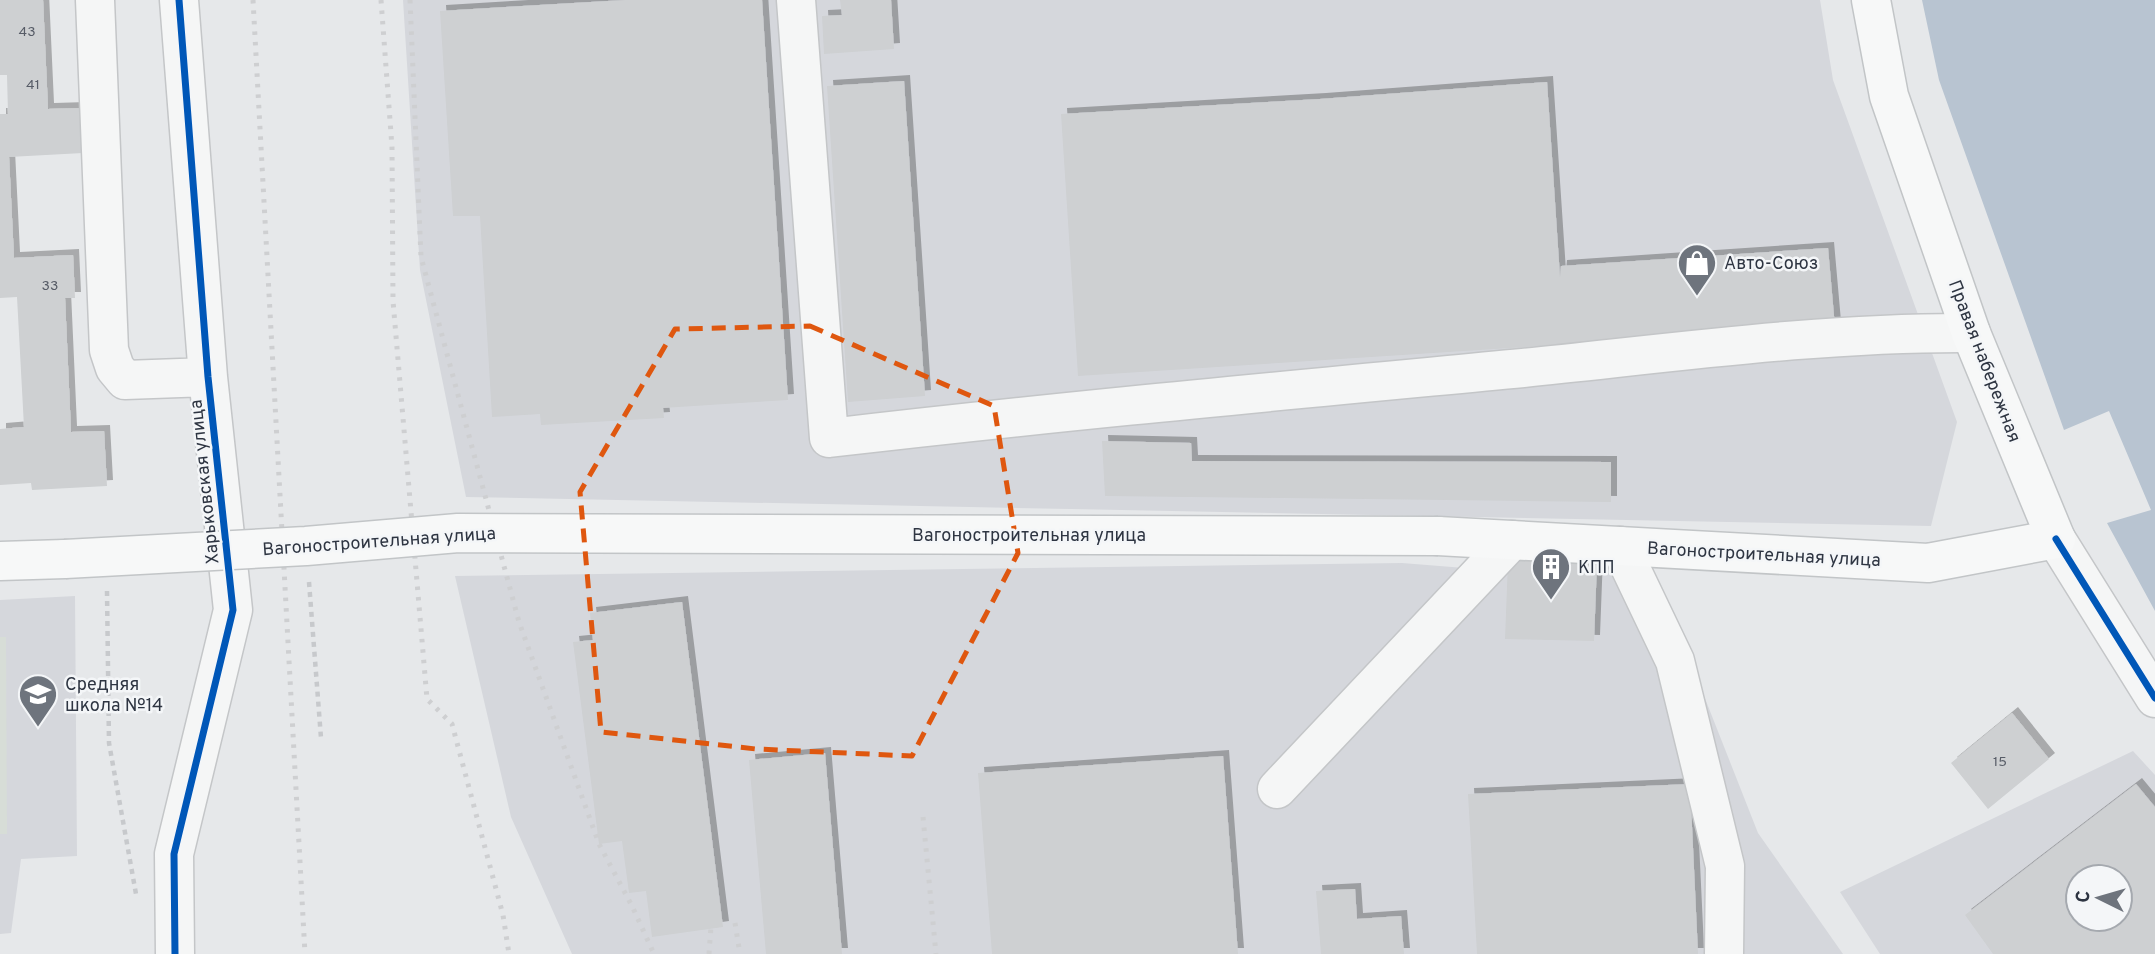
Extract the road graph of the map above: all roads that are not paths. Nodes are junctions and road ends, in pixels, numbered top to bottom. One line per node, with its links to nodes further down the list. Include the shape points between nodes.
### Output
1 (95, 0): 6 (street, via 109,351 125,380)
2 (179, 0): 6 (street, Харьковская улица)
3 (796, 0): 5 (street, via 829,438 1773,343)
4 (1871, 0): 5 (main road, Правая набережная, via 1889,96)
5 (1970, 333): 7 (main road, Правая набережная)
6 (208, 377): 13 (street, Харьковская улица, via 233,610 174,854)
7 (2056, 539): 9 (main road, Вагоностроительная улица, via 1928,563); 11 (street, Правая набережная)
8 (1512, 540): 9 (main road, Вагоностроительная улица); 10 (main road, Вагоностроительная улица, bridge, via 1438,536 457,533 306,546); 12 (street)
9 (1620, 546): 14 (street, via 1675,661 1726,866)
10 (0, 561)
11 (2155, 698)
12 (1277, 789)
13 (175, 954)
14 (1724, 954)

